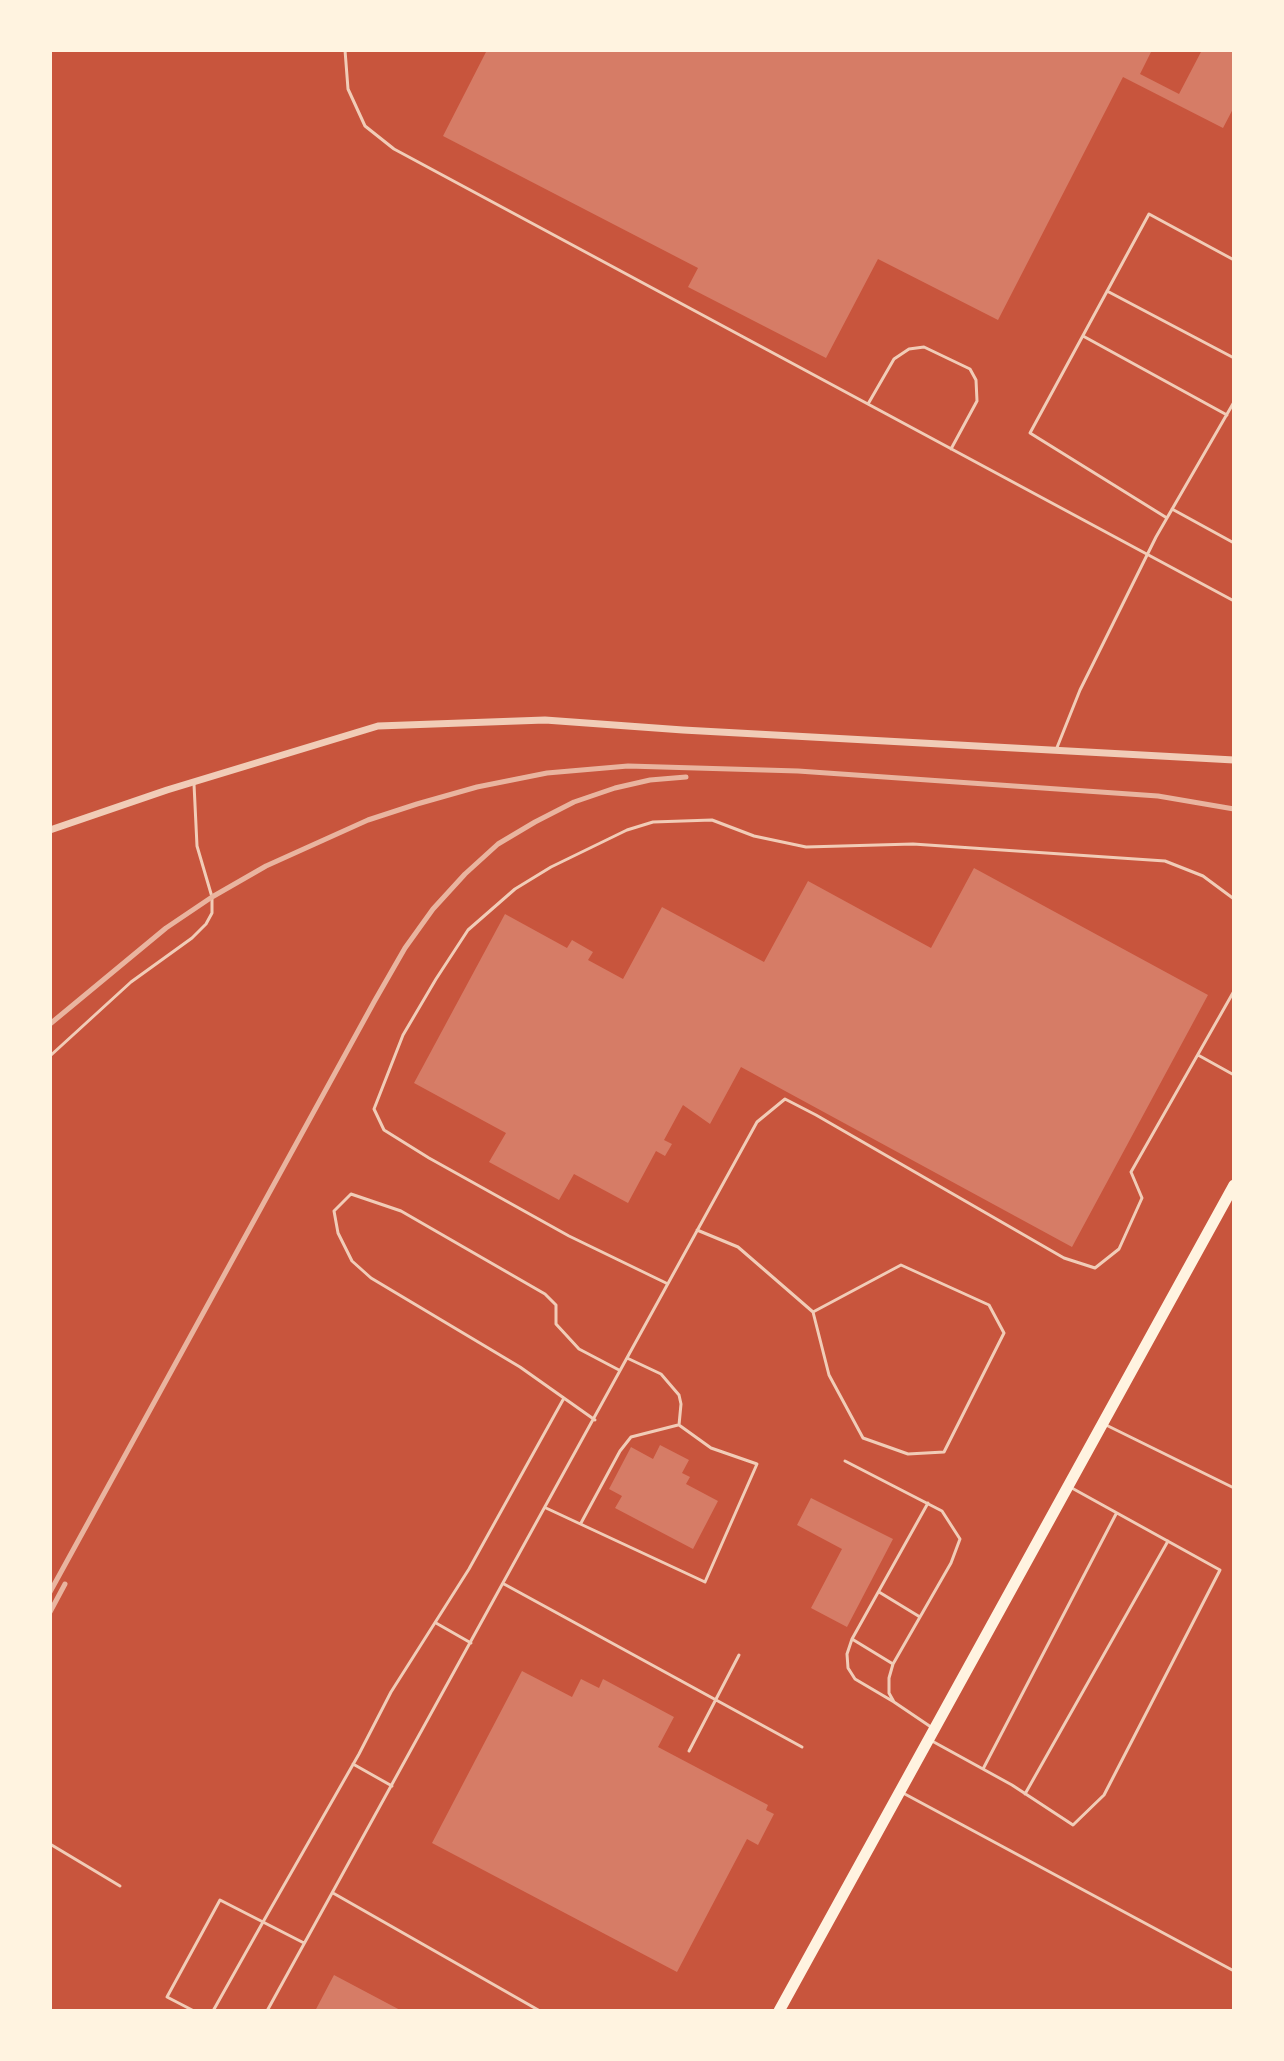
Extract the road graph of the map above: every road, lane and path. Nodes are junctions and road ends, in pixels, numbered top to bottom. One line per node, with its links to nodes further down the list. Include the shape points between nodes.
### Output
1 (345, 50): 7 (lane, via 348,89 365,126 394,149)
2 (1234, 260): 3 (lane, via 1149,214)
3 (1107, 291): 4 (lane); 5 (lane)
4 (1082, 336): 8 (lane); 11 (lane, via 1030,433)
5 (1234, 358)
6 (1234, 402): 8 (lane)
7 (868, 404): 9 (lane); 9 (lane, via 894,359 909,349 924,347 970,369 977,401)
8 (1227, 415): 10 (lane)
9 (951, 449): 13 (lane)
10 (1172, 509): 11 (lane); 12 (lane)
11 (1167, 518): 13 (lane)
12 (1234, 543)
13 (1147, 555): 14 (lane); 15 (lane)
14 (1234, 601)
15 (1056, 750): 16 (street); 17 (street, via 545,720 378,726)
16 (1234, 760)
17 (194, 782): 18 (street); 22 (lane, via 197,846 212,913 192,938 131,982)
18 (50, 830)
19 (1234, 899): 26 (lane, via 1203,876 1165,861 913,844 806,847 712,820 653,822 627,830 515,889 468,930 436,979 403,1035 374,1109 384,1130 429,1158)
20 (1234, 991): 21 (lane)
21 (1198, 1055): 23 (lane); 25 (lane, via 1131,1172 1142,1198 1119,1249 1095,1268 1064,1258 785,1099 757,1122)
22 (50, 1056)
23 (1234, 1075)
24 (1234, 1185): 32 (highway)
25 (697, 1230): 26 (lane); 27 (lane, via 738,1247)
26 (668, 1284): 28 (lane)
27 (813, 1312): 27 (lane, via 829,1375 863,1438 908,1454 944,1452 1004,1333 989,1305 901,1265)
28 (627, 1358): 29 (lane); 33 (lane, via 661,1374 679,1395)
29 (620, 1370): 30 (lane, via 579,1349 556,1324 556,1305 545,1294 401,1211 351,1194 334,1211 352,1261 371,1278); 31 (lane)
30 (564, 1398): 31 (lane); 45 (lane)
31 (595, 1420): 38 (lane)
32 (1103, 1423): 35 (highway); 36 (lane)
33 (679, 1425): 40 (lane, via 631,1437); 40 (lane, via 711,1448 757,1464 705,1582)
34 (845, 1461): 37 (lane)
35 (1068, 1486): 39 (lane); 52 (highway)
36 (1234, 1488)
37 (928, 1503): 43 (lane); 44 (lane, via 942,1511 960,1539)
38 (546, 1508): 40 (lane); 42 (lane)
39 (1117, 1512): 41 (lane); 56 (lane)
40 (581, 1523)
41 (1168, 1541): 59 (lane); 59 (lane, via 1220,1570 1104,1795 1073,1825)
42 (504, 1584): 47 (lane); 50 (lane)
43 (879, 1591): 44 (lane); 46 (lane)
44 (920, 1617): 49 (lane)
45 (436, 1623): 47 (lane); 55 (lane)
46 (852, 1639): 49 (lane); 51 (lane, via 848,1668 855,1679)
47 (471, 1643): 57 (lane)
48 (739, 1655): 50 (lane)
49 (893, 1664): 51 (lane, via 889,1693)
50 (716, 1700): 53 (lane); 54 (lane)
51 (894, 1702): 52 (lane)
52 (931, 1734): 56 (lane); 58 (highway)
53 (802, 1747)
54 (689, 1751)
55 (353, 1764): 57 (lane); 63 (lane)
56 (983, 1769): 59 (lane)
57 (392, 1786): 62 (lane)
58 (900, 1791): 65 (lane); 70 (highway)
59 (1025, 1794)
60 (50, 1844): 61 (lane)
61 (120, 1886)
62 (333, 1893): 64 (lane); 69 (lane)
63 (263, 1922): 64 (lane); 66 (lane, via 220,1900 167,1997); 67 (lane)
64 (304, 1943): 68 (lane)
65 (1234, 1971)
66 (194, 2011)
67 (213, 2011)
68 (267, 2011)
69 (540, 2011)
70 (779, 2011)

